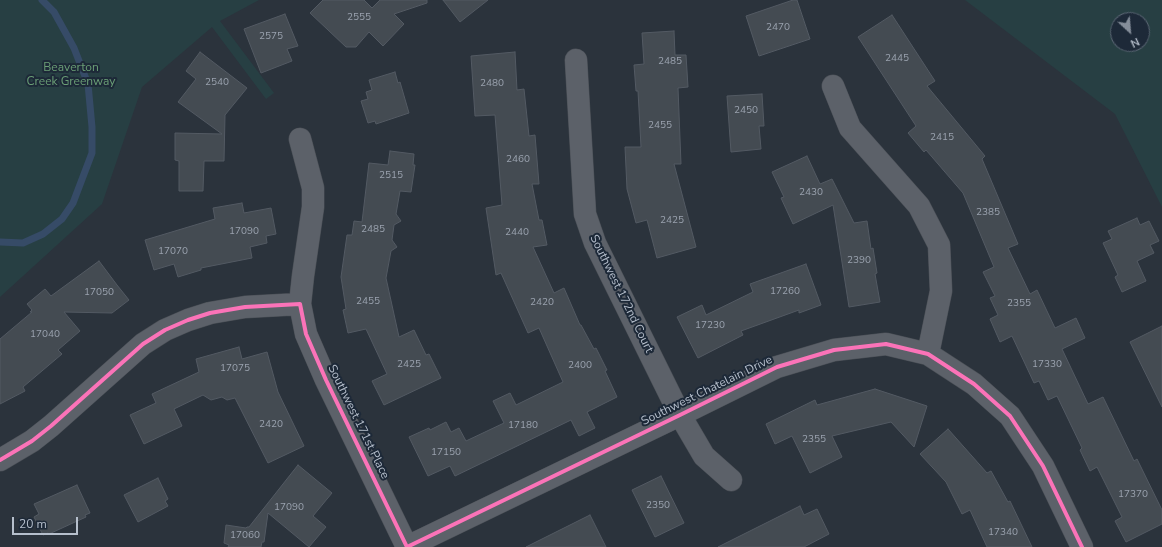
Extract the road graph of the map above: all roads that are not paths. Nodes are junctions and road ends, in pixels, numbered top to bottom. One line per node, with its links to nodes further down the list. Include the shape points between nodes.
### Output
1 (576, 60): 6 (street, Southwest 172nd Court, via 585,214 595,243)
2 (832, 86): 5 (street, via 850,128 919,206 939,245 941,291)
3 (300, 139): 4 (street, Southwest 171st Place, via 310,174 313,206)
4 (300, 304): 7 (street, via 245,307 188,320 165,330 143,344 32,441); 9 (street, Southwest 171st Place, via 306,334 326,380)
5 (928, 354): 6 (street, Southwest Chatelain Drive, via 886,344 834,350 776,367); 10 (street, Southwest Chatelain Drive, via 974,384 1010,416 1043,466)
6 (680, 415): 8 (street, Southwest 172nd Court, via 704,456); 9 (street, Southwest Chatelain Drive)
7 (0, 460)
8 (731, 480)
9 (407, 547)
10 (1082, 547)

